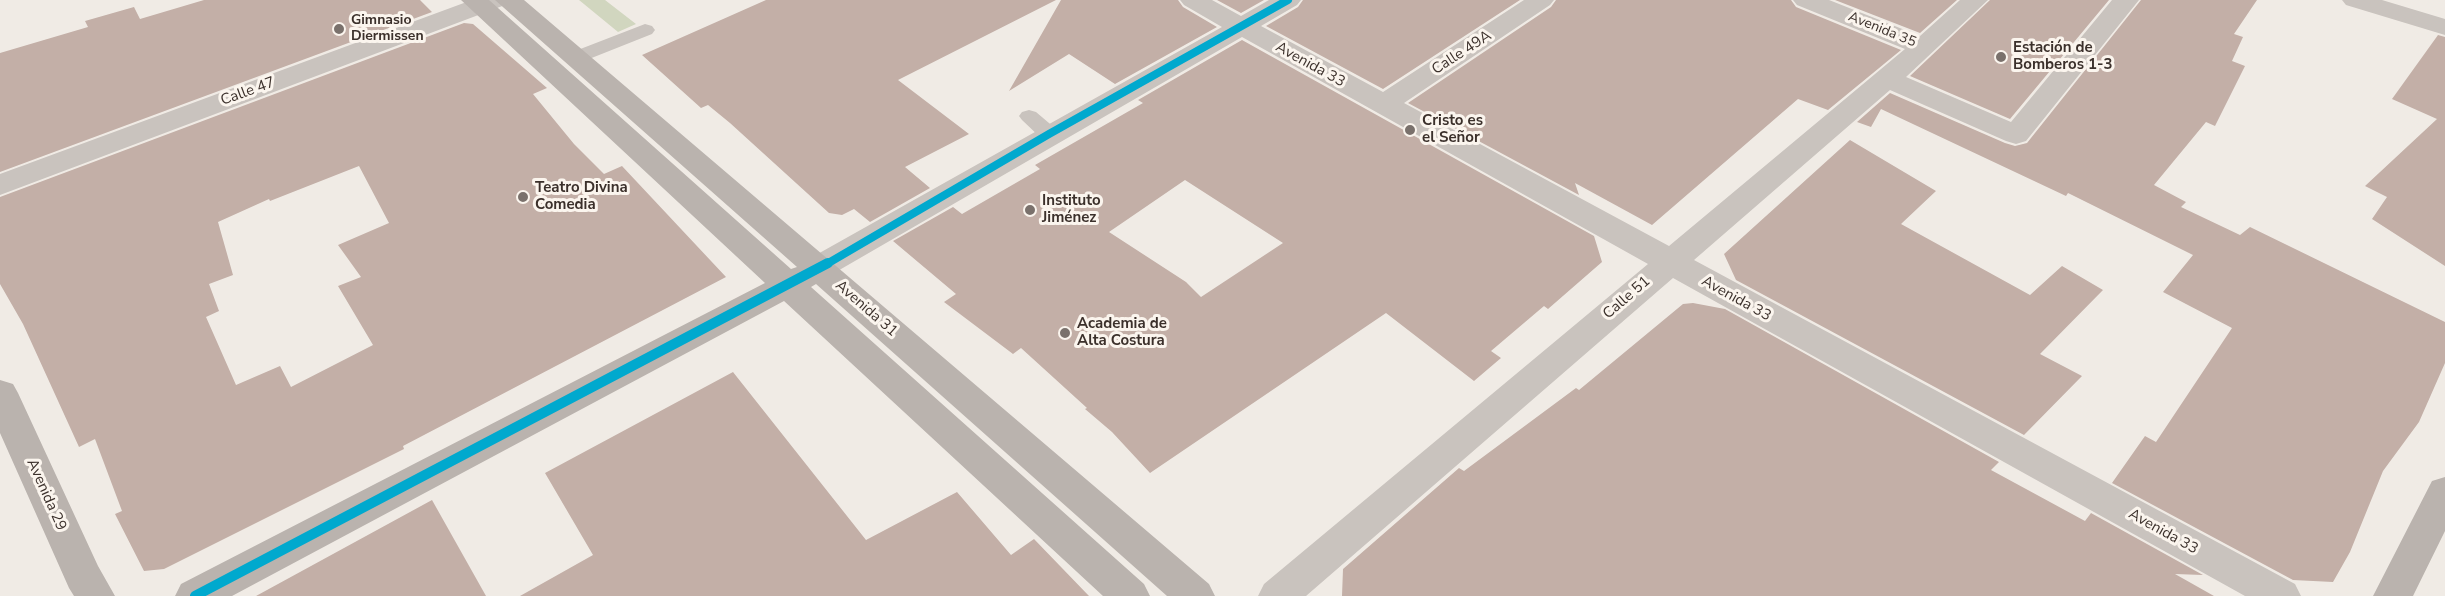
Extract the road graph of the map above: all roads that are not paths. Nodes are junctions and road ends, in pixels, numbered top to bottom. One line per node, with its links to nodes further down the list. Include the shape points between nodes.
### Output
1 (1193, 0): 9 (street, Avenida 33)
2 (1288, 0): 9 (street)
3 (1541, 0): 15 (street, Calle 49A)
4 (1806, 0): 12 (street, Avenida 35)
5 (1975, 0): 12 (street, Calle 51)
6 (2126, 0): 14 (street, via 2016,135)
7 (2355, 0): 10 (street)
8 (490, 1): 13 (main road, Avenida 31); 16 (street, Calle 47); 18 (main road, Avenida 31)
9 (1240, 27): 15 (street, Avenida 33); 18 (street, via 1039,125)
10 (2445, 27)
11 (645, 30): 13 (lane)
12 (1924, 46): 14 (street, Calle 51)
13 (577, 57): 18 (main road, Avenida 31)
14 (1886, 78): 17 (street, Calle 51)
15 (1382, 105): 17 (street, Avenida 33)
16 (0, 184)
17 (1668, 262): 25 (street, Calle 51); 26 (street, Avenida 33)
18 (803, 277): 22 (main road); 23 (main road, Avenida 31); 24 (main road, Avenida 31)
19 (0, 393): 21 (main road, Avenida 29)
20 (2445, 492): 27 (main road)
21 (94, 596)
22 (195, 596)
23 (1130, 596)
24 (1195, 596)
25 (1278, 596)
26 (2281, 596)
27 (2394, 596)

